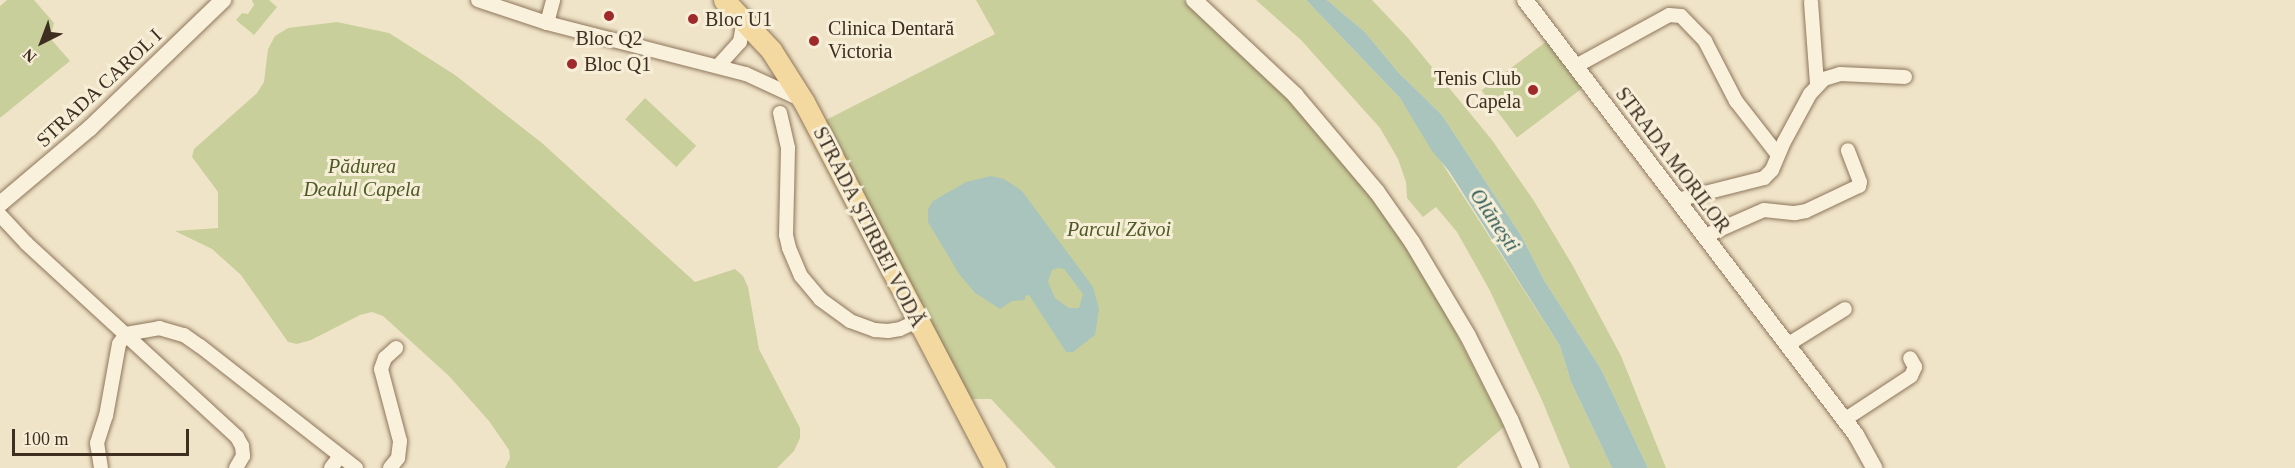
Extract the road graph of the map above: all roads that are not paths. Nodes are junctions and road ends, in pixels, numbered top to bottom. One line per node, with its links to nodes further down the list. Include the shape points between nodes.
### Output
1 (223, 0): 19 (street, STRADA CAROL I, via 97,122)
2 (478, 0): 9 (street)
3 (553, 0): 9 (street)
4 (724, 0): 8 (main road, STRADA ȘTIRBEI VODĂ)
5 (1194, 0): 36 (street, via 1295,95 1377,192 1462,327)
6 (1526, 0): 11 (street, STRADA MORILOR)
7 (1811, 2): 13 (street)
8 (744, 20): 10 (street, via 740,42); 14 (main road, STRADA ȘTIRBEI VODĂ, via 781,64)
9 (547, 23): 10 (street)
10 (719, 65): 14 (street, via 766,81)
11 (1576, 66): 17 (street, via 1662,18 1681,16 1705,41 1740,107); 18 (street, STRADA MORILOR)
12 (1905, 77): 13 (street, via 1840,74)
13 (1817, 84): 17 (street)
14 (804, 102): 23 (main road, STRADA ȘTIRBEI VODĂ)
15 (780, 113): 23 (street, via 788,148 786,235 801,276 820,299 850,321 888,331)
16 (1848, 150): 21 (street, via 1860,182 1853,189 1806,211 1764,210)
17 (1778, 155): 18 (street, via 1764,178)
18 (1677, 200): 21 (street, STRADA MORILOR)
19 (0, 204)
20 (0, 215): 24 (street)
21 (1705, 236): 25 (street, STRADA MORILOR)
22 (1845, 309): 25 (street)
23 (917, 321): 35 (main road, STRADA ȘTIRBEI VODĂ)
24 (126, 334): 29 (street, via 159,328 183,335); 30 (street, via 119,344 97,443); 31 (street, via 237,437 243,456)
25 (1787, 345): 28 (street, STRADA MORILOR)
26 (396, 348): 34 (street, via 385,358 381,369 400,441 398,458)
27 (1910, 358): 28 (street, via 1915,367 1911,376)
28 (1844, 420): 37 (street, STRADA MORILOR, via 1866,449)
29 (340, 456): 32 (street); 33 (street)
30 (100, 468)
31 (236, 468)
32 (331, 468)
33 (356, 468)
34 (390, 468)
35 (995, 468)
36 (1531, 468)
37 (1874, 468)

